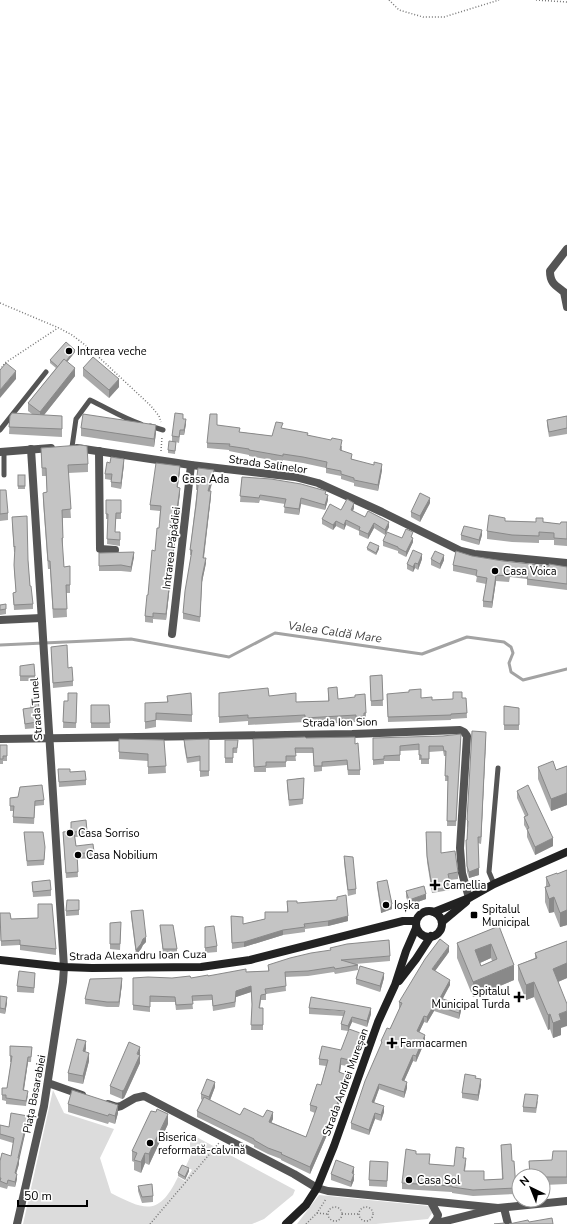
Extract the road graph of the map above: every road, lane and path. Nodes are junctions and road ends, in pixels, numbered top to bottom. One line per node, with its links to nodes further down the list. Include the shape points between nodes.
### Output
1 (388, 0): 2 (path, via 399,10 423,17 444,17)
2 (499, 0)
3 (536, 0): 4 (path)
4 (567, 2)
5 (567, 249): 6 (street, via 550,271 550,279 555,286)
6 (566, 292): 8 (street)
7 (0, 303): 9 (path)
8 (567, 307)
9 (59, 328): 10 (path, via 5,363); 13 (path, via 89,348 151,406 159,416)
10 (0, 370)
11 (46, 372): 12 (lane)
12 (0, 430)
13 (163, 430): 14 (lane, via 128,420 90,400 76,419); 18 (path)
14 (65, 448): 15 (street, Strada Salinelor); 17 (street, Strada Salinelor)
15 (31, 449): 16 (street, Strada Salinelor); 23 (street, Strada Tunel)
16 (2, 451): 20 (lane)
17 (99, 451): 18 (street, Strada Salinelor); 21 (street, via 100,549)
18 (160, 460): 19 (street, Strada Salinelor)
19 (191, 465): 22 (street, Strada Salinelor, via 295,477 318,483 461,551); 25 (street, Intrarea Păpădiei)
20 (4, 475)
21 (115, 550)
22 (567, 563)
23 (41, 618): 24 (street); 26 (street, Strada Tunel)
24 (0, 620)
25 (172, 634)
26 (49, 737): 27 (street); 31 (street, Strada Ion Sion, via 460,730 467,736 460,848 462,873); 37 (street, Strada Tunel)
27 (0, 739)
28 (498, 768): 30 (lane, via 489,872)
29 (567, 852): 30 (main road)
30 (494, 884): 31 (main road)
31 (472, 896): 32 (main road); 33 (main road)
32 (434, 912): 33 (main road); 34 (main road, via 426,911 419,914)
33 (442, 922): 35 (main road, via 439,931)
34 (416, 925): 35 (main road, via 420,933); 37 (main road, Strada Alexandru Ioan Cuza, via 403,921 250,960 201,967); 38 (main road, Strada Andrei Mureșan)
35 (432, 936): 38 (main road, Strada Andrei Mureșan)
36 (0, 960): 37 (main road, Strada Alexandru Ioan Cuza)
37 (64, 967): 39 (street, Piața Basarabiei)
38 (395, 985): 41 (main road, Strada Andrei Mureșan, via 378,1022)
39 (48, 1083): 40 (street, via 117,1107 144,1096); 50 (street, Piața Basarabiei)
40 (222, 1136): 41 (street); 51 (path, via 218,1145)
41 (317, 1188): 42 (street); 52 (main road, via 306,1205)
42 (328, 1191): 43 (street); 46 (path, via 326,1200)
43 (431, 1202): 45 (street); 54 (street, via 438,1215)
44 (567, 1202): 45 (street)
45 (501, 1208): 54 (street); 55 (street)
46 (317, 1213): 47 (path); 53 (path)
47 (328, 1214): 48 (path, via 335,1221 339,1220); 48 (path, via 329,1210 335,1207 341,1210)
48 (342, 1214): 49 (path)
49 (359, 1214): 49 (path, via 364,1207 372,1210 373,1214 368,1221 360,1218)
50 (17, 1224)
51 (150, 1224)
52 (286, 1224)
53 (306, 1224)
54 (434, 1224)
55 (508, 1224)

